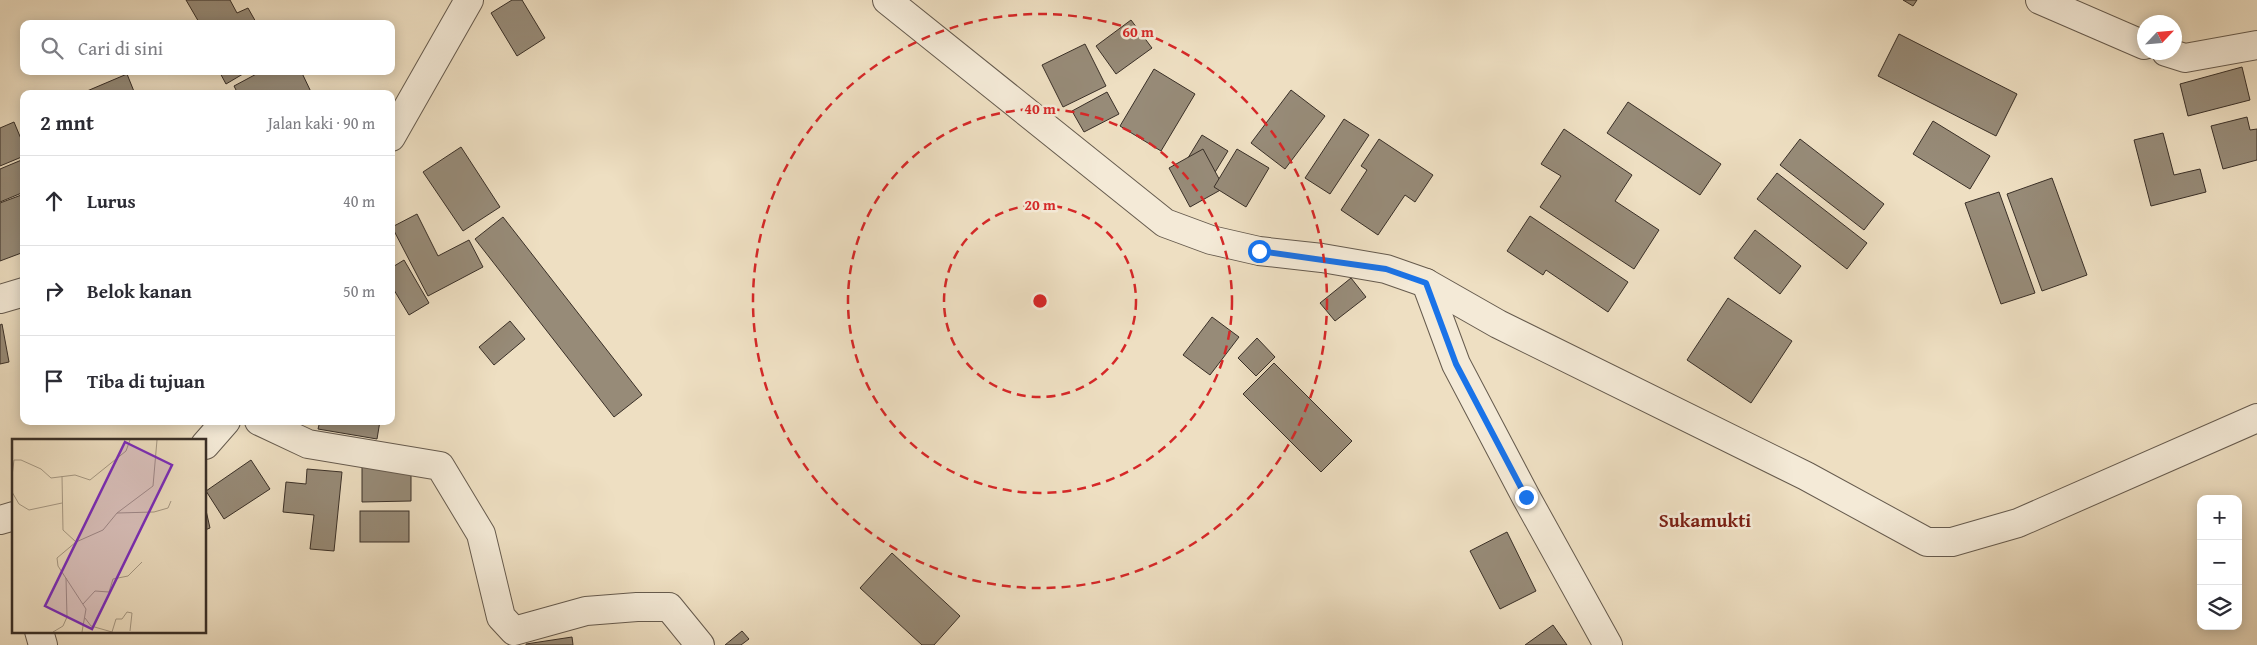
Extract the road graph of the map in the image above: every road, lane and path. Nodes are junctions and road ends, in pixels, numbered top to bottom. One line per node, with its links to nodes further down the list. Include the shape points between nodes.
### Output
1 (469, 0): 7 (street)
2 (888, 0): 10 (street, via 1165,223 1196,236 1259,251 1386,269)
3 (2040, 0): 4 (street)
4 (2137, 42)
5 (2257, 45): 6 (street)
6 (2182, 57)
7 (429, 73): 8 (street); 9 (street)
8 (395, 95)
9 (395, 130)
10 (1426, 283): 13 (street, via 1498,324 1806,476 1927,542 1952,542 2018,523); 20 (street, via 1456,364)
11 (20, 293): 12 (street)
12 (0, 299)
13 (2257, 418)
14 (222, 425): 16 (street)
15 (268, 425): 19 (street, via 308,444 440,466 481,534 501,618 514,631 586,612 669,607)
16 (206, 444)
17 (39, 632): 18 (street)
18 (43, 645)
19 (700, 645)
20 (1608, 645)

